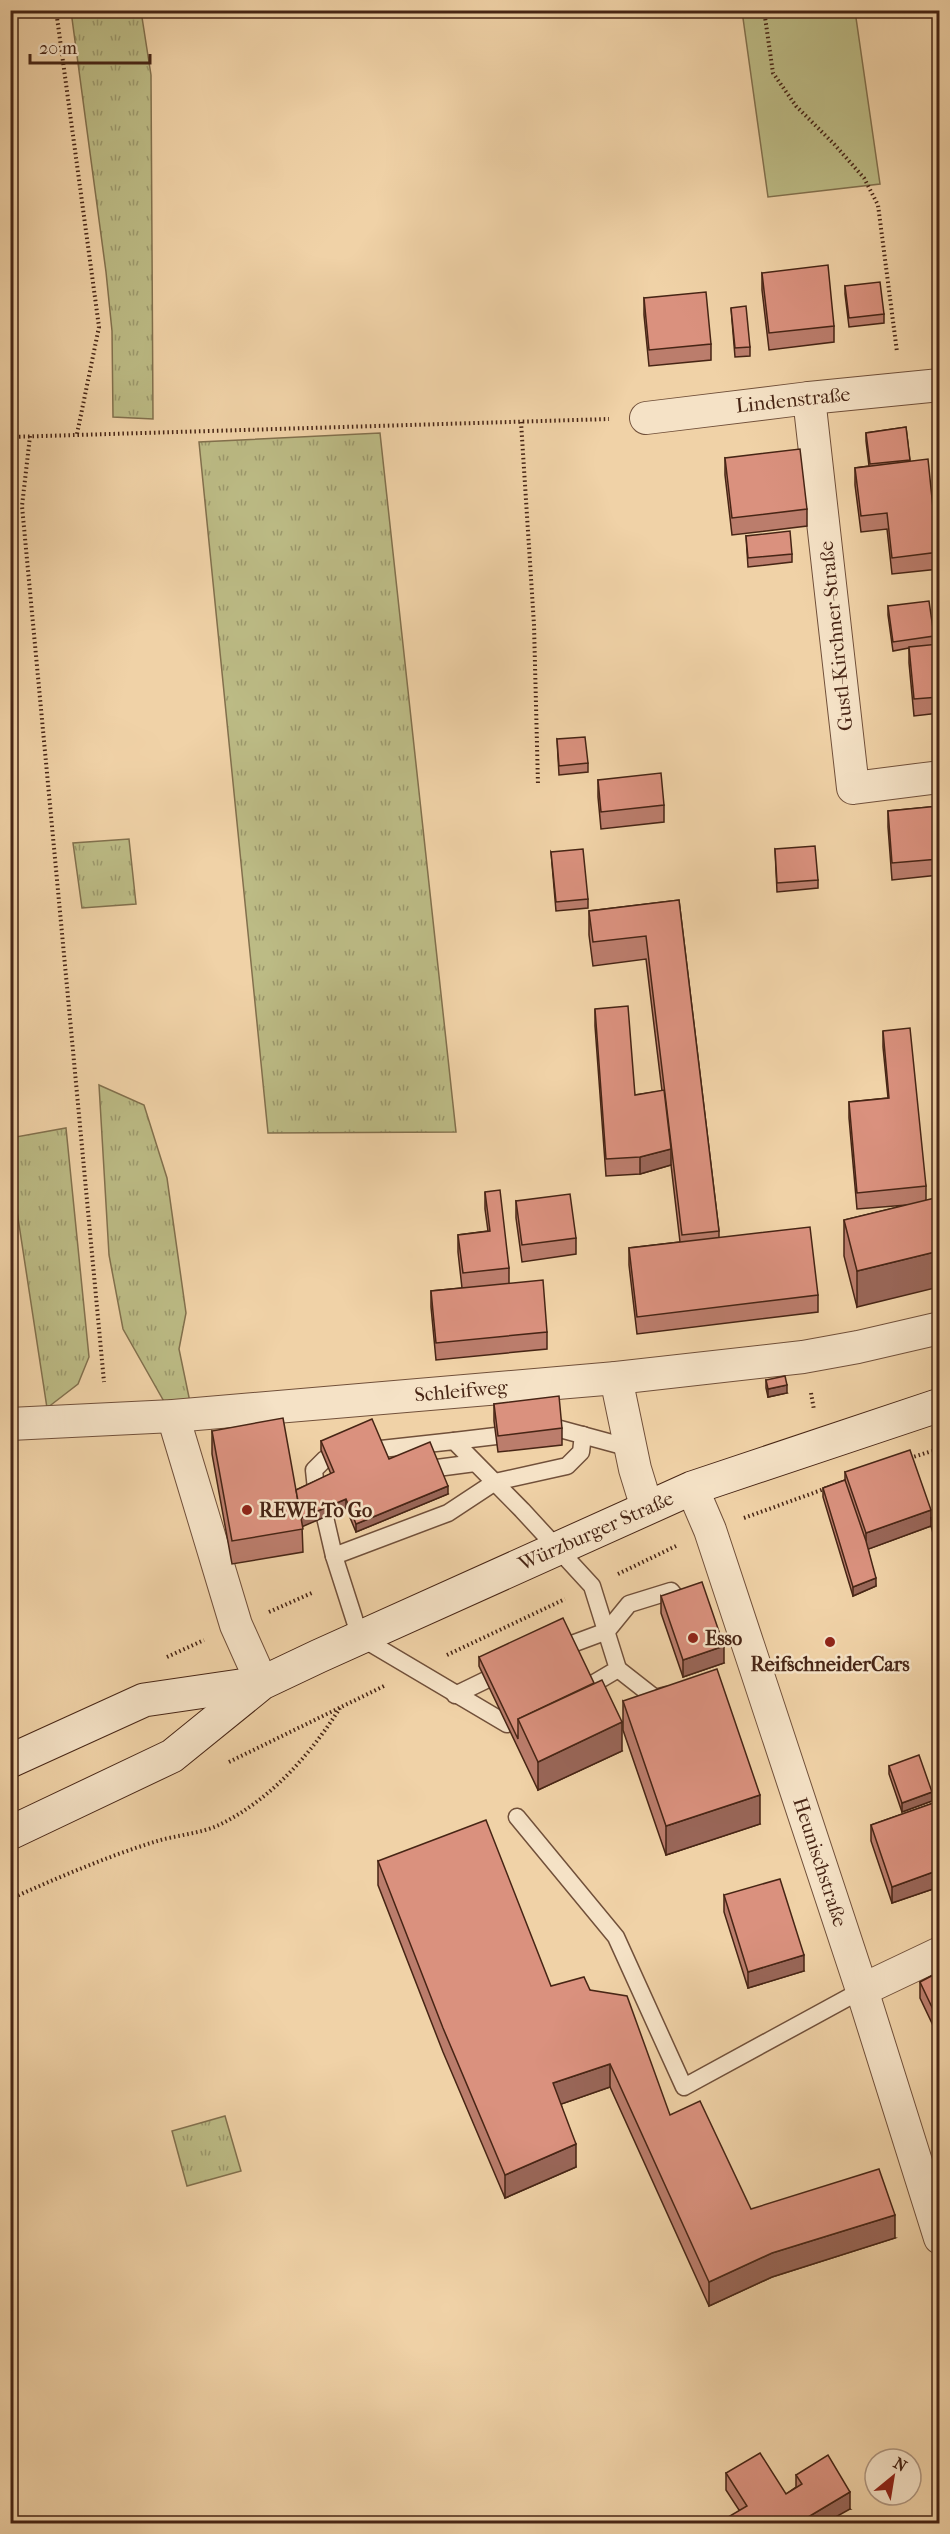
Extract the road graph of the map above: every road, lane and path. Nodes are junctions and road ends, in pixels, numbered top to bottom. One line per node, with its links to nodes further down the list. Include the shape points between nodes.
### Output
1 (56, 10): 8 (path, via 99,327)
2 (765, 10): 4 (path, via 773,73 796,106 864,178 878,205)
3 (939, 386): 4 (street, Lindenstraße)
4 (902, 389): 5 (street, Lindenstraße)
5 (809, 398): 6 (street, Lindenstraße); 11 (street, Gustl-Kirchner-Straße, via 853,788)
6 (646, 418): 7 (path)
7 (522, 422): 8 (path); 12 (path, via 534,625)
8 (77, 434): 9 (path)
9 (30, 436): 10 (path); 17 (path, via 22,506)
10 (10, 437)
11 (939, 777)
12 (538, 785)
13 (939, 1328): 14 (street, via 803,1357)
14 (616, 1378): 16 (street, Schleifweg); 23 (street)
15 (939, 1405): 32 (main road, Würzburger Straße)
16 (173, 1416): 17 (street, Schleifweg); 42 (street)
17 (107, 1418): 18 (street, Schleifweg)
18 (10, 1424)
19 (560, 1429): 20 (lane)
20 (583, 1435): 23 (lane); 30 (lane, via 581,1452 567,1466)
21 (496, 1436): 22 (lane)
22 (454, 1442): 25 (lane); 28 (lane)
23 (630, 1448): 34 (street)
24 (939, 1448): 27 (path)
25 (381, 1449)
26 (325, 1459): 33 (lane, via 314,1470)
27 (907, 1460)
28 (475, 1463): 29 (lane); 30 (lane)
29 (437, 1468)
30 (495, 1482): 37 (lane); 38 (lane, via 448,1513)
31 (830, 1487): 36 (path)
32 (692, 1488): 34 (main road, Würzburger Straße); 36 (street, Heunischstraße)
33 (316, 1489)
34 (647, 1508): 37 (main road, Würzburger Straße)
35 (325, 1517): 38 (lane)
36 (710, 1530): 40 (path); 62 (street, Heunischstraße)
37 (556, 1549): 40 (lane); 44 (main road, Würzburger Straße)
38 (334, 1556): 39 (lane)
39 (342, 1581): 42 (path); 44 (lane)
40 (592, 1586): 43 (lane); 48 (path)
41 (683, 1606): 43 (lane, via 671,1591 629,1604)
42 (237, 1626): 46 (path); 50 (street)
43 (607, 1631): 45 (lane); 47 (lane)
44 (360, 1637): 48 (lane); 50 (main road, Würzburger Straße)
45 (572, 1644)
46 (161, 1659)
47 (618, 1669): 51 (lane); 52 (lane, via 655,1698)
48 (415, 1670): 53 (lane); 54 (path)
49 (486, 1680): 53 (lane)
50 (262, 1683): 56 (main road, Würzburger Straße, via 144,1700); 59 (main road, Würzburger Straße, via 171,1756)
51 (591, 1685)
52 (688, 1689)
53 (455, 1695): 55 (lane)
54 (340, 1708): 57 (path); 60 (path, via 320,1739 286,1777 219,1826 154,1842)
55 (507, 1724)
56 (10, 1761)
57 (222, 1765)
58 (518, 1817): 62 (lane, via 616,1937 684,2087)
59 (10, 1833)
60 (10, 1899)
61 (939, 1953): 62 (street)
62 (862, 1990): 63 (street, Heunischstraße)
63 (939, 2238)

